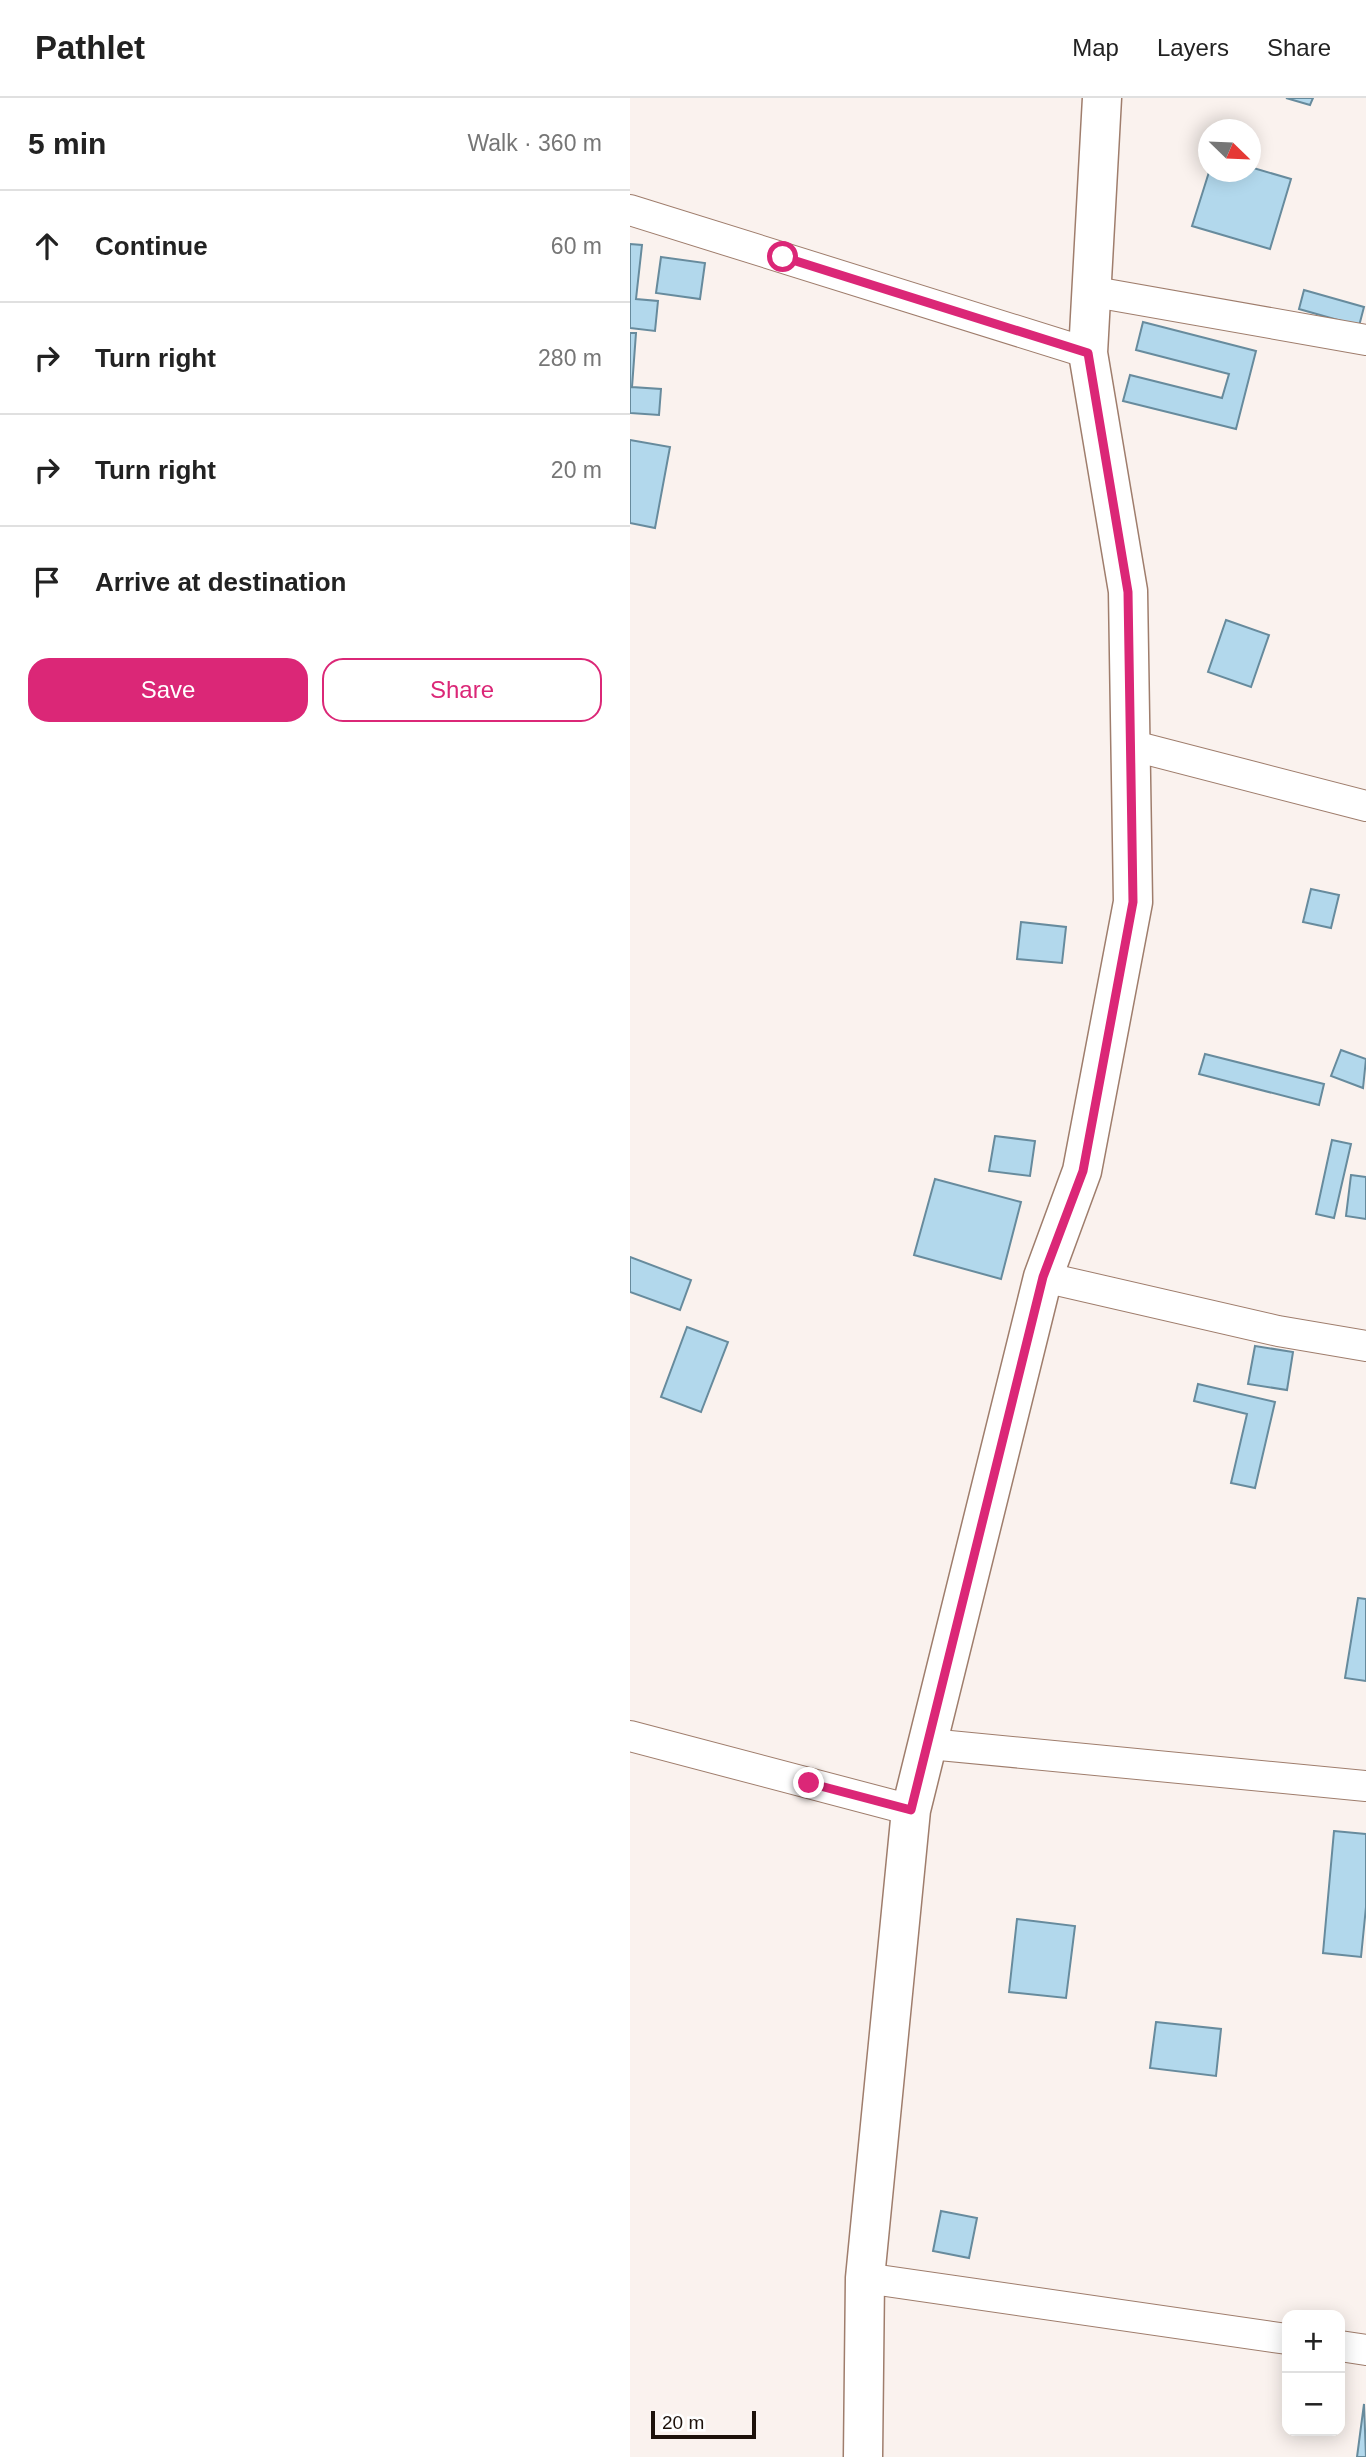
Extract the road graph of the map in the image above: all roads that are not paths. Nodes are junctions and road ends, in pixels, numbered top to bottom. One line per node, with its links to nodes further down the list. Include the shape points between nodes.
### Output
1 (1102, 98): 3 (street)
2 (630, 209): 5 (street)
3 (1090, 291): 4 (street); 5 (street)
4 (1366, 340)
5 (1088, 353): 6 (street, via 1128,592)
6 (1130, 745): 7 (street); 8 (street, via 1133,902 1083,1171)
7 (1366, 806)
8 (1043, 1277): 9 (street, via 1278,1331); 11 (street)
9 (1366, 1346)
10 (630, 1736): 13 (street)
11 (929, 1744): 12 (street); 13 (street)
12 (1366, 1786)
13 (911, 1810): 14 (street)
14 (865, 2278): 15 (street); 18 (street)
15 (1282, 2338)
16 (1345, 2347): 17 (street)
17 (1366, 2350)
18 (863, 2457)

